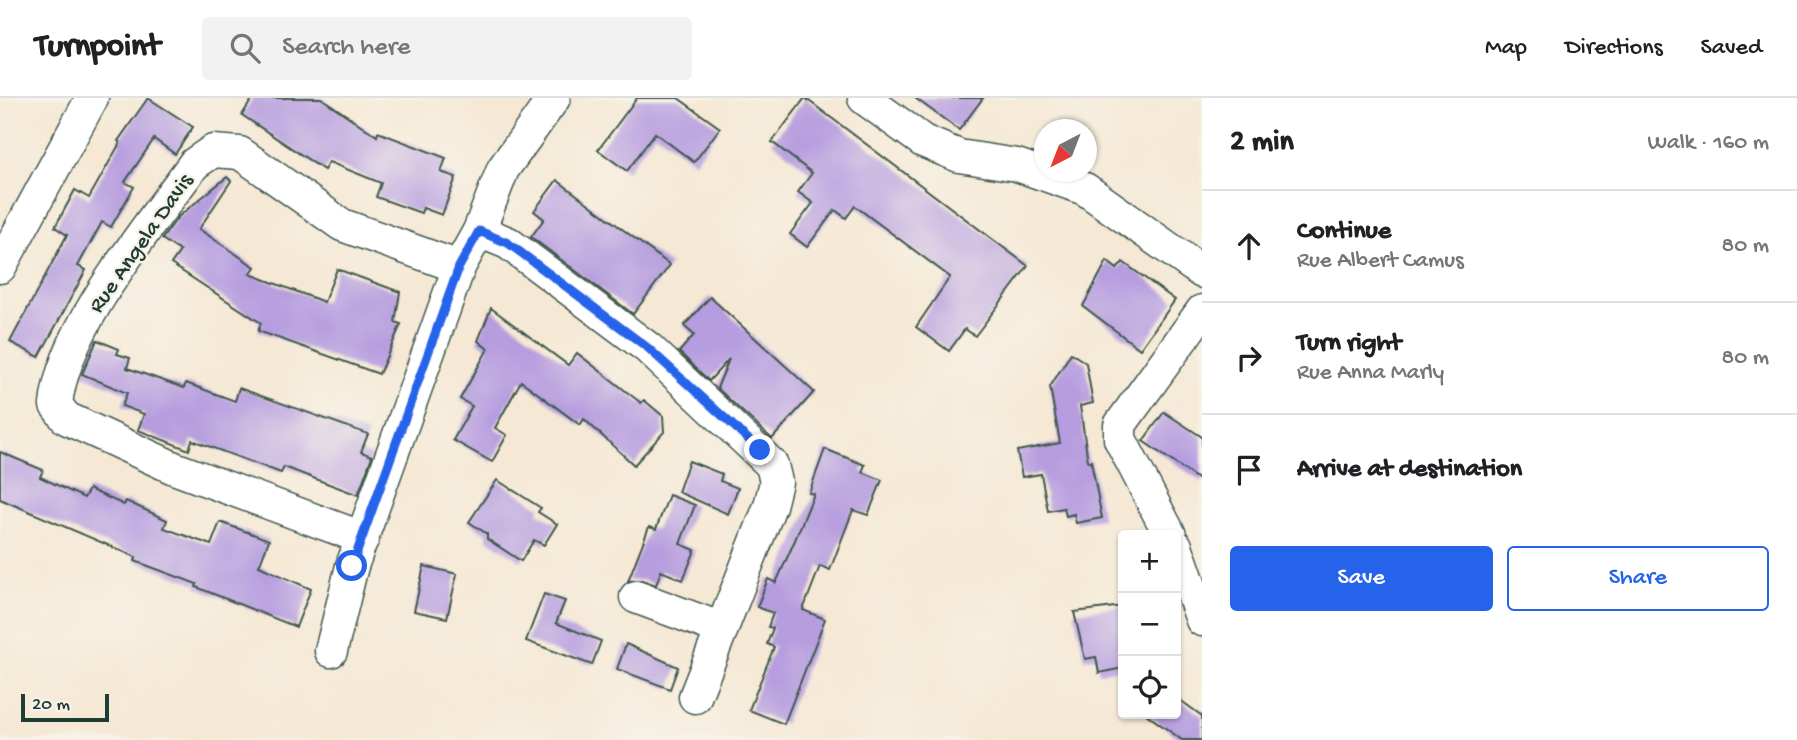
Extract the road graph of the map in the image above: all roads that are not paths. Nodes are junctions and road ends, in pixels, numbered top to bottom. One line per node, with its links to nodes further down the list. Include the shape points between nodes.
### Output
1 (92, 98): 5 (street)
2 (554, 98): 4 (street, via 503,169)
3 (864, 98): 7 (street, via 923,141 947,151 1017,165 1085,189)
4 (479, 231): 6 (street); 14 (street, via 508,243 648,348 772,465 776,482 770,506)
5 (0, 267)
6 (459, 267): 10 (street); 10 (street, Rue Angela Davis, via 342,225 240,153 213,151 194,164 89,312 58,388 56,405 66,418 174,468)
7 (1201, 270)
8 (1202, 311): 9 (street, via 1120,425 1120,439)
9 (1167, 530)
10 (363, 538): 15 (street)
11 (1181, 559): 13 (street)
12 (636, 597): 14 (street)
13 (1202, 620)
14 (722, 629): 16 (street)
15 (331, 650)
16 (695, 697)

